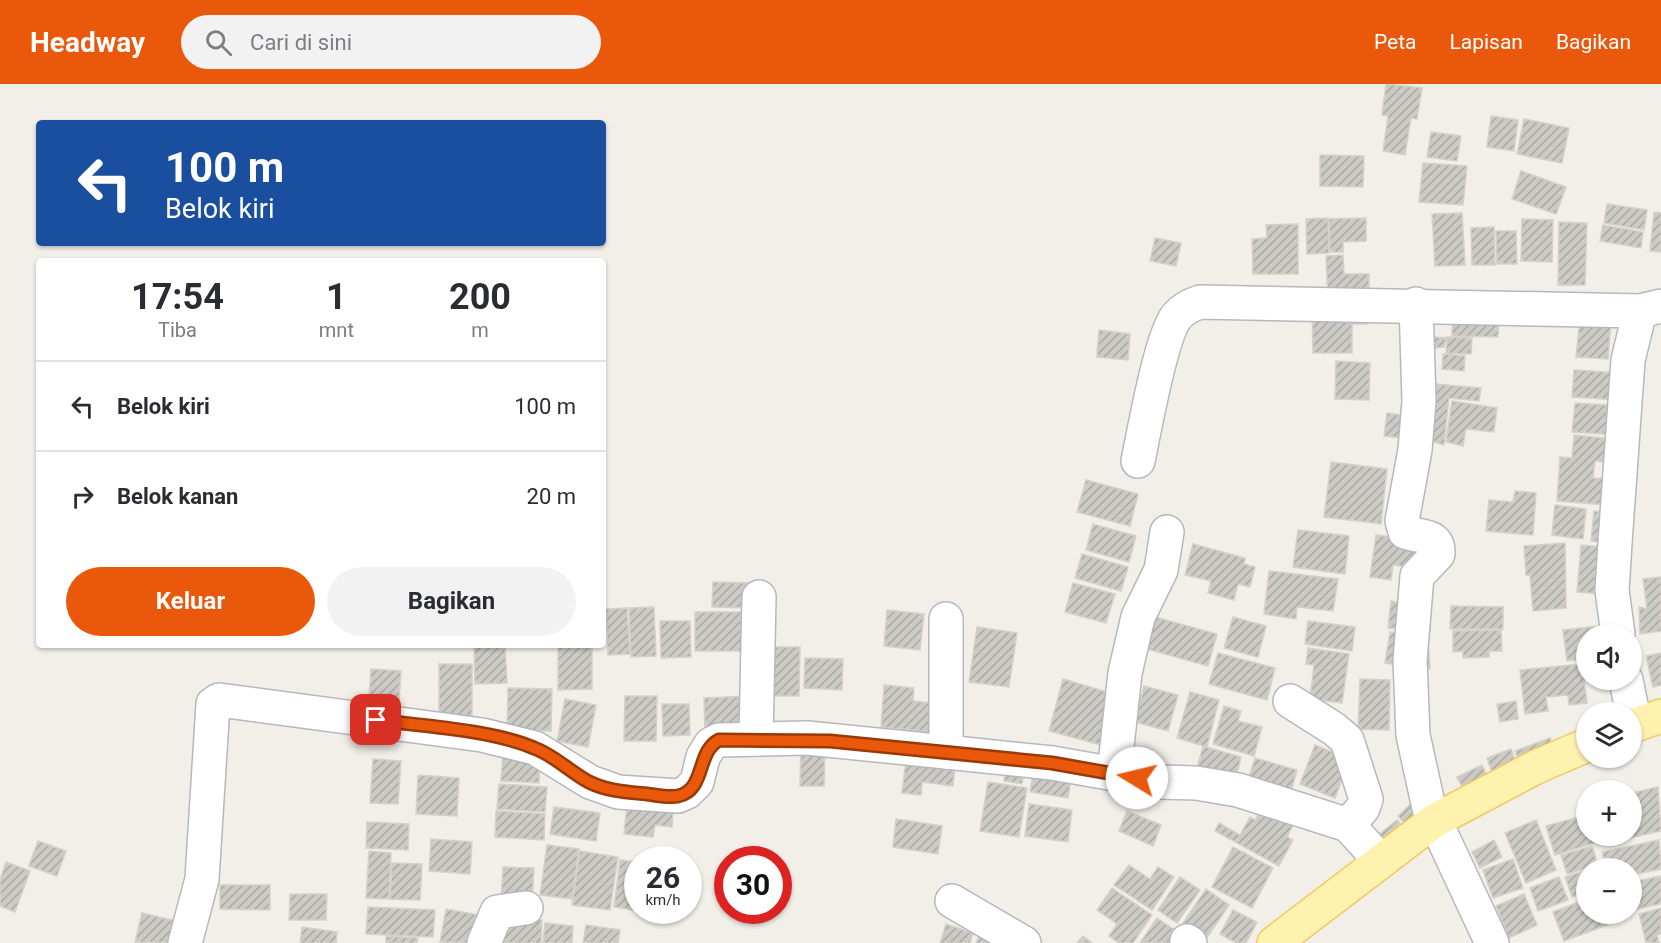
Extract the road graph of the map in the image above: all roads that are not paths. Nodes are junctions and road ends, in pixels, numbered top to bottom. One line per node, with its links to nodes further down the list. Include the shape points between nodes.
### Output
1 (1416, 304): 2 (street); 3 (street, via 1200,302 1186,307 1175,318 1164,349); 15 (street, via 1419,401 1402,521 1405,532 1439,544 1438,554 1417,576 1410,660 1413,735)
2 (1651, 309): 7 (street, via 1628,360 1612,590)
3 (1138, 460)
4 (1167, 532): 14 (street, via 1161,570 1138,617 1125,674)
5 (759, 597): 11 (street)
6 (946, 619): 13 (street)
7 (1617, 624)
8 (1630, 690): 10 (street)
9 (1290, 701): 16 (street, via 1347,740 1366,799)
10 (1643, 722)
11 (756, 739): 13 (street, via 807,738); 19 (street, via 719,740 711,744 703,757 697,782 678,796 618,792 590,782 535,748 482,735 215,701 201,879)
12 (1576, 750): 15 (main road)
13 (946, 752): 14 (street)
14 (1114, 774): 16 (street, via 1238,790)
15 (1434, 821): 16 (main road); 23 (street)
16 (1362, 841): 22 (main road, via 1335,898)
17 (952, 901): 21 (street)
18 (526, 908): 20 (street, via 497,912)
19 (185, 943)
20 (484, 943)
21 (1024, 943)
22 (1274, 943)
23 (1492, 943)

